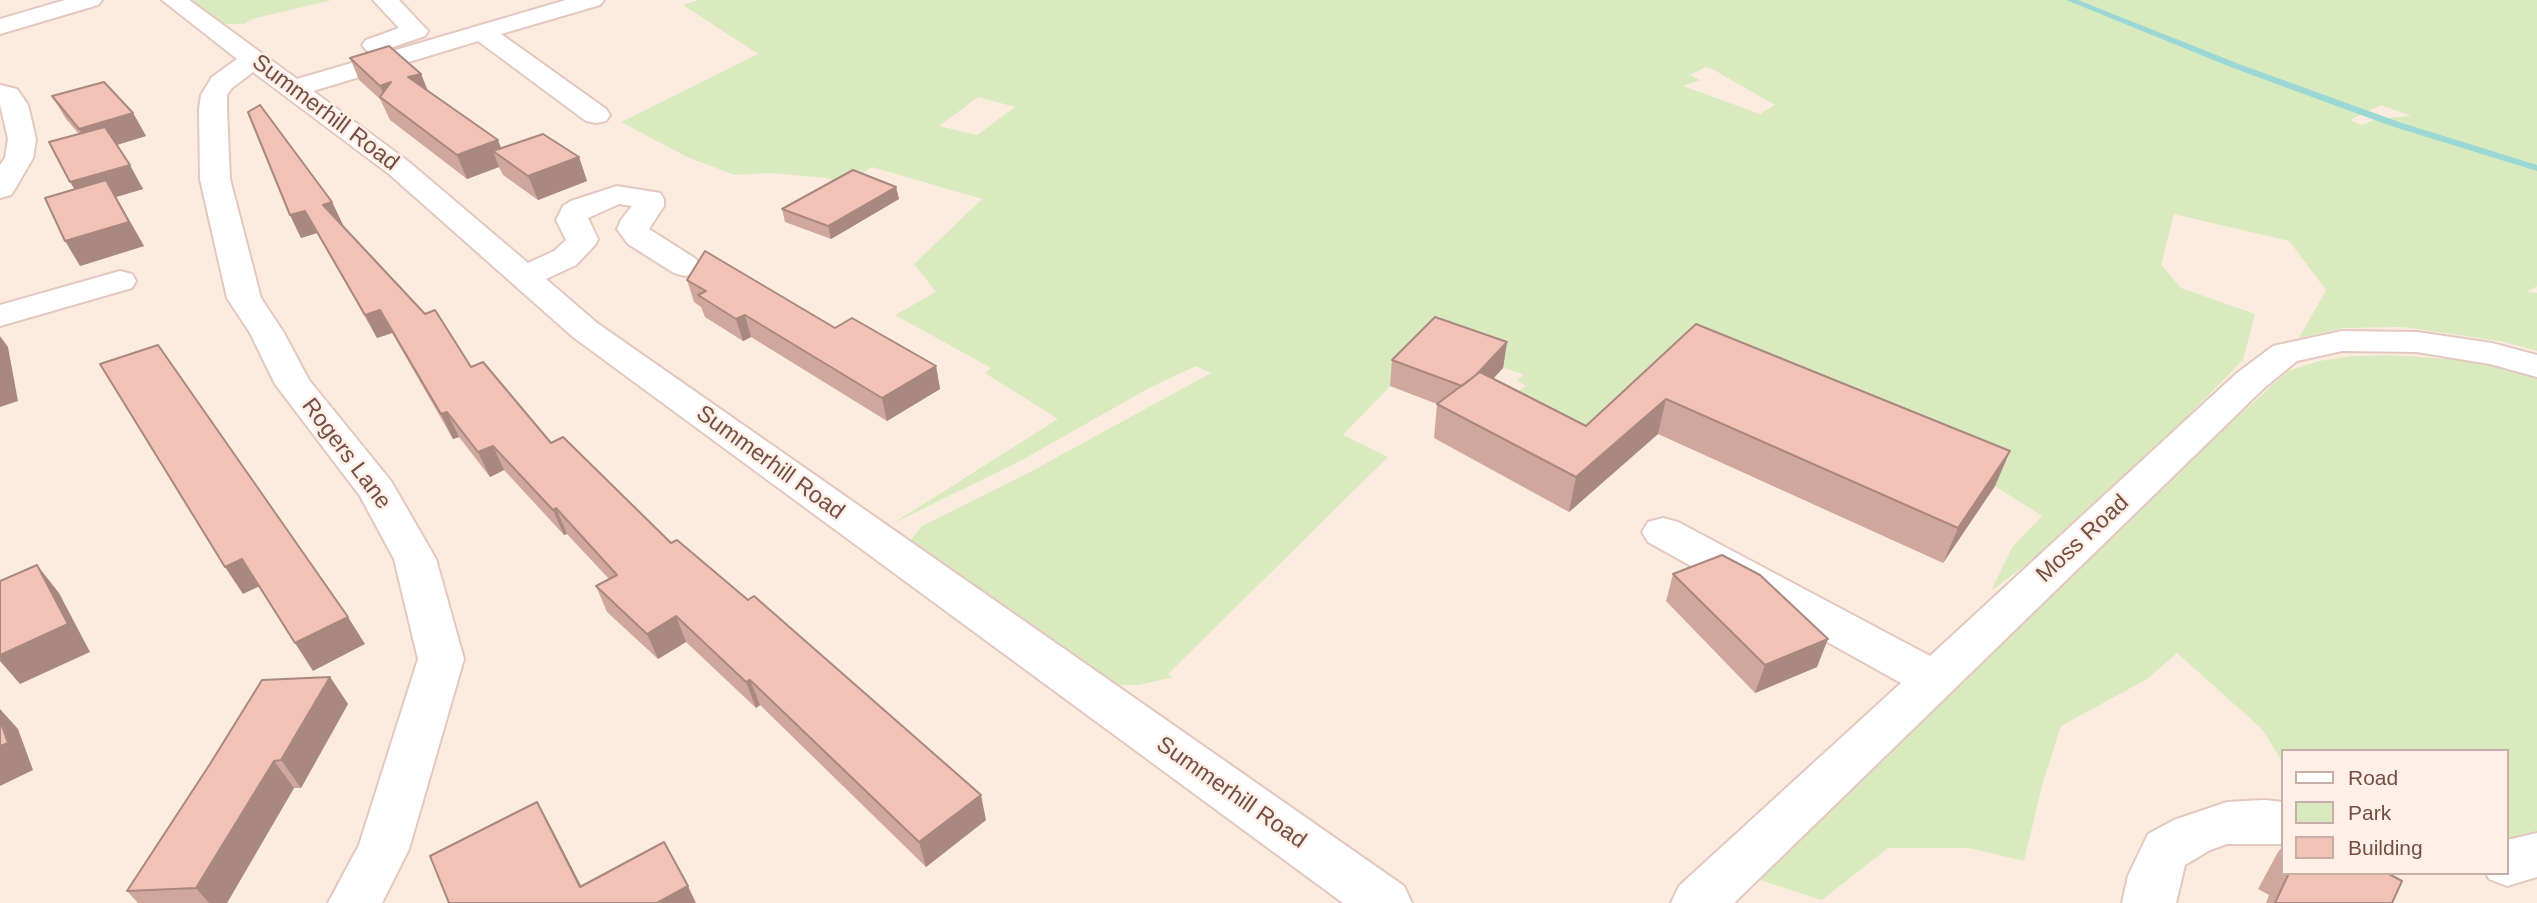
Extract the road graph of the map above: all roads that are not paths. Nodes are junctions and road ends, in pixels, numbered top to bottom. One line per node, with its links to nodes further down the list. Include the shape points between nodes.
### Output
1 (90, 0): 5 (street)
2 (174, 0): 7 (street, Summerhill Road)
3 (384, 0): 8 (street, via 416,31 359,44)
4 (592, 0): 6 (street)
5 (0, 27)
6 (482, 32): 8 (street); 10 (street)
7 (254, 59): 8 (street, Summerhill Road); 22 (street, Rogers Lane, via 221,83 213,108 215,178 244,298 293,384 377,490 415,559 441,659 383,849)
8 (308, 84): 13 (street, Summerhill Road)
9 (0, 93): 11 (street, via 14,105 22,139 19,158)
10 (596, 115)
11 (0, 189)
12 (685, 266): 13 (street, via 633,229 649,199 617,195 574,213 570,220 582,240 579,245 565,258)
13 (524, 277): 23 (street, Summerhill Road, via 585,330)
14 (120, 281): 15 (street)
15 (0, 316)
16 (2537, 366): 18 (street, Moss Road, via 2417,342 2342,341 2285,353)
17 (1663, 531): 18 (street)
18 (1934, 679): 24 (street, Moss Road)
19 (2282, 823): 25 (street, via 2227,823 2166,850)
20 (2537, 855): 21 (street)
21 (2509, 862)
22 (355, 903)
23 (1385, 903)
24 (1698, 903)
25 (2149, 903)

